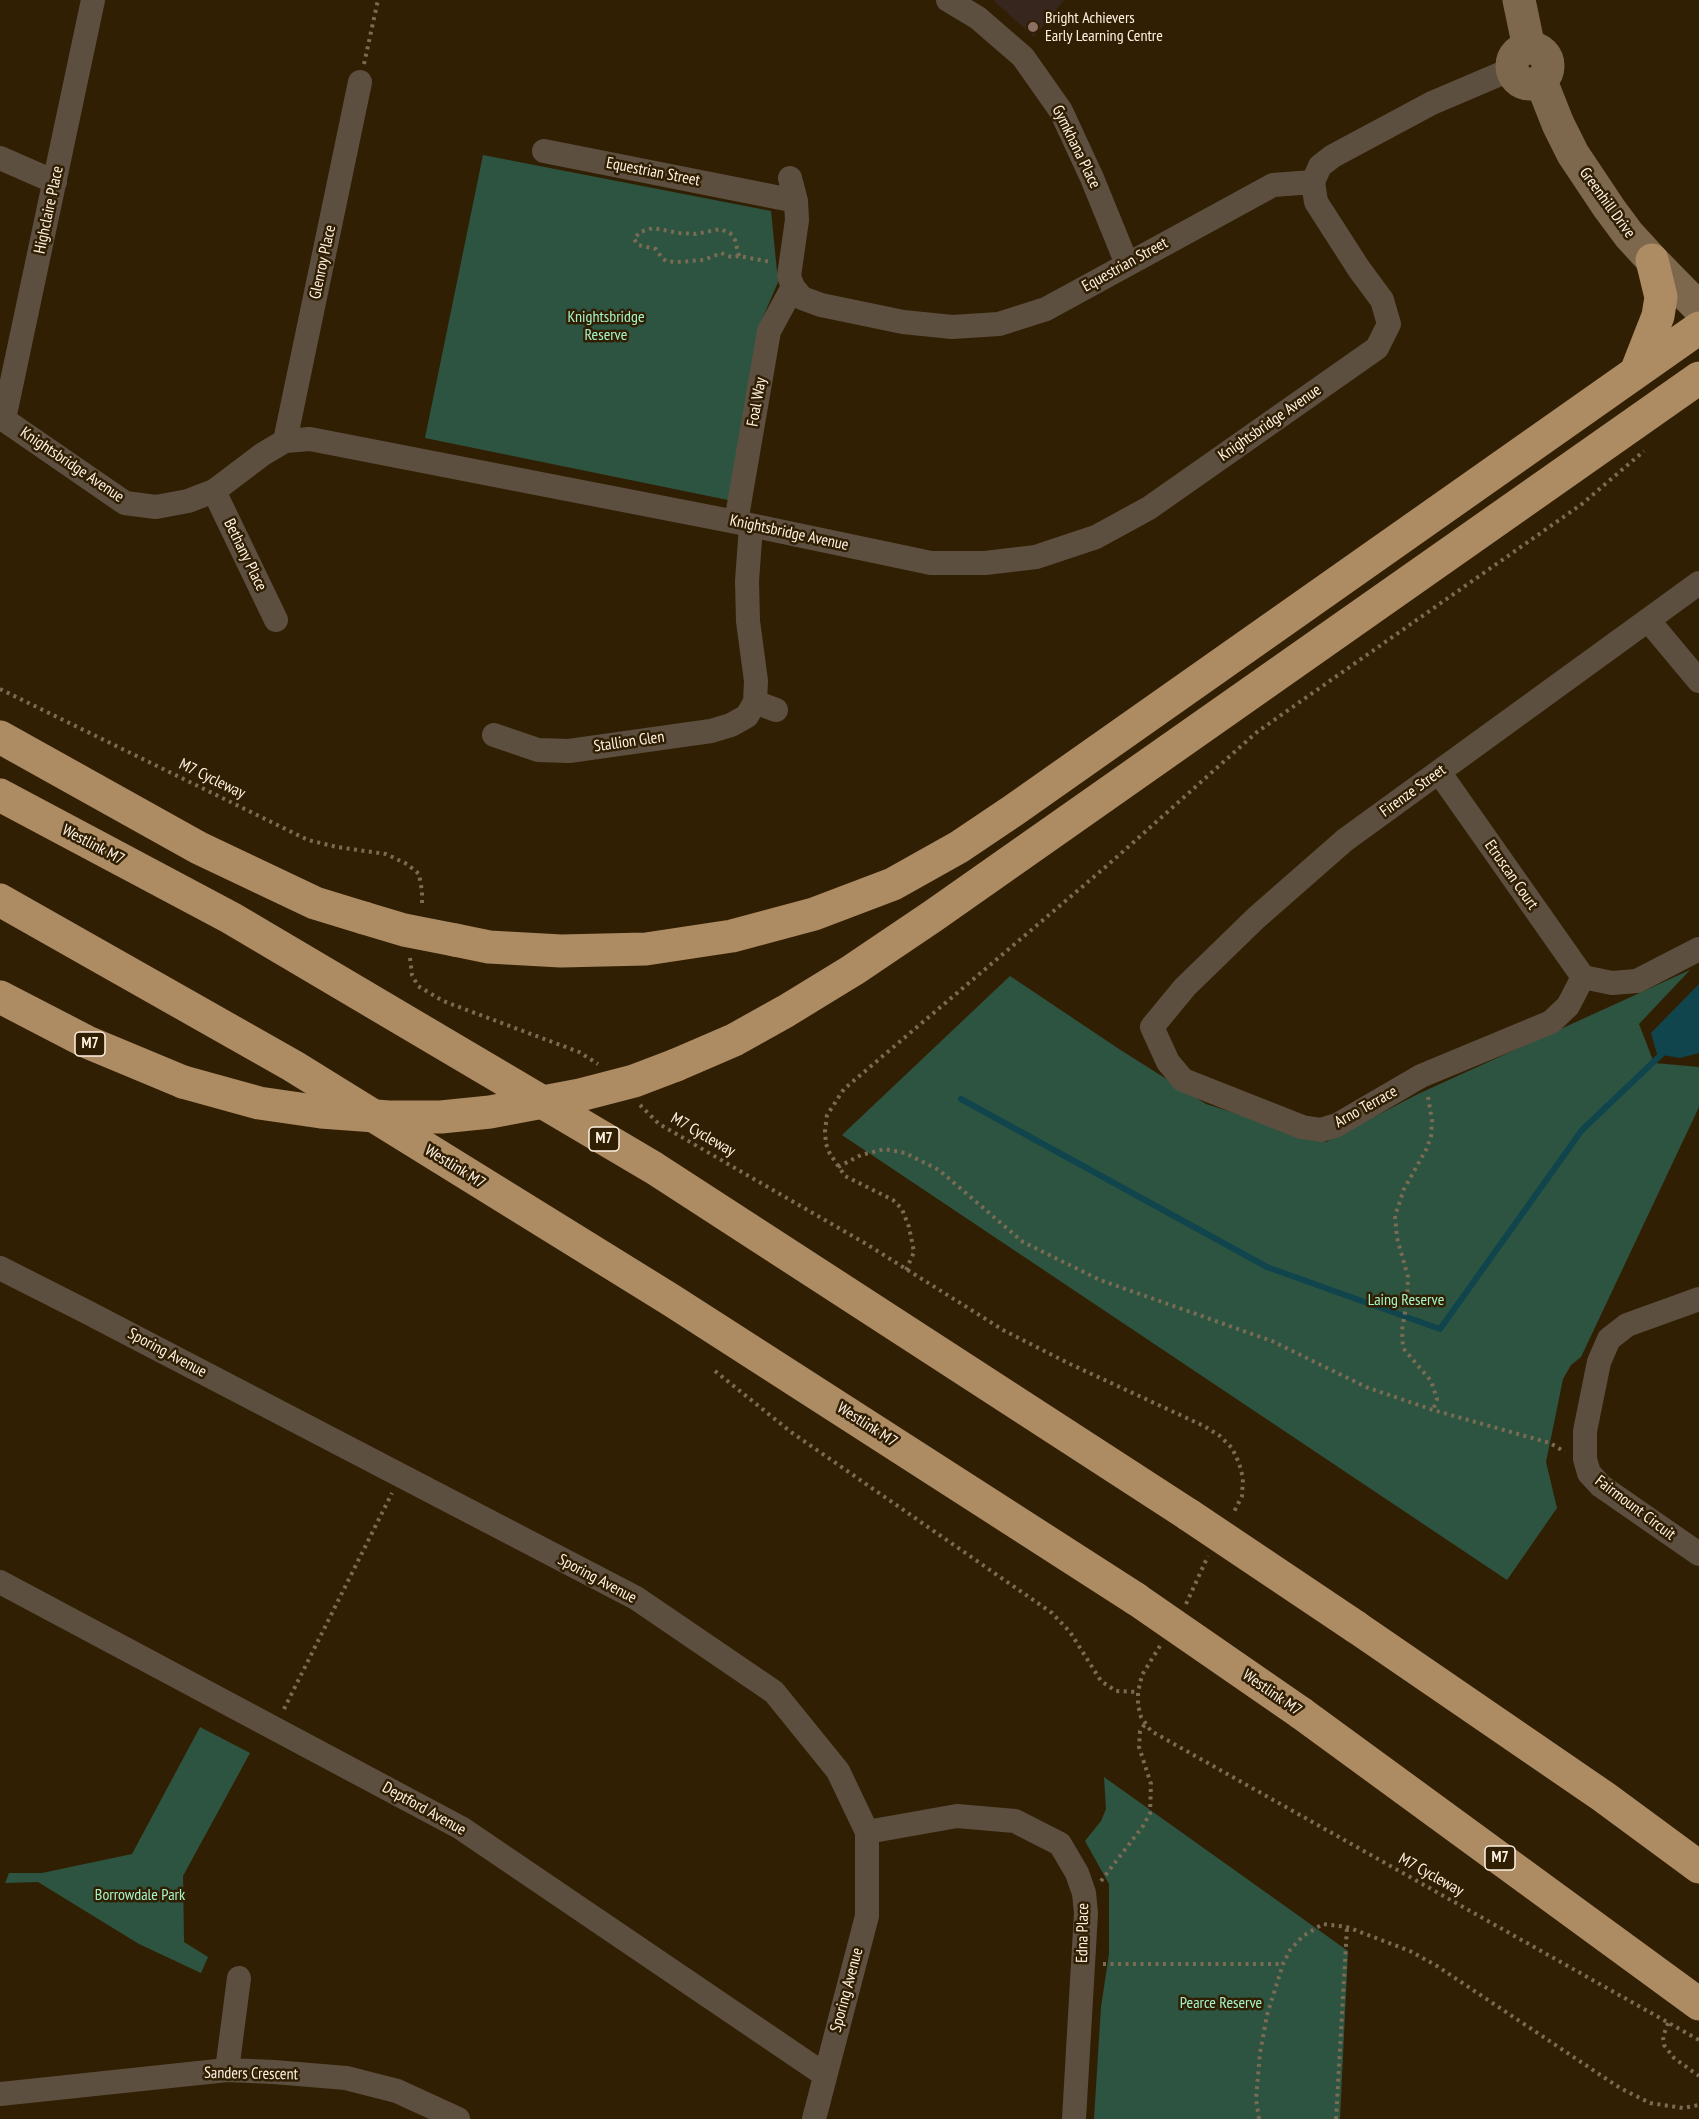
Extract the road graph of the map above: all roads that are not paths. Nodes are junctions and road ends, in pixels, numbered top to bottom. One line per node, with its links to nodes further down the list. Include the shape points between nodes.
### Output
1 (93, 0): 8 (street, Highclaire Place)
2 (948, 0): 11 (street, Gymkhana Place, via 978,18 1023,57 1062,111)
3 (1519, 0): 4 (street, Greenhill Drive)
4 (1527, 66): 9 (street, via 1432,103 1333,156 1320,166); 10 (street, Greenhill Drive, via 1573,154 1616,217)
5 (360, 82): 18 (street, Glenroy Place)
6 (544, 150): 12 (street, Equestrian Street, via 793,190 797,220)
7 (0, 158): 8 (street)
8 (55, 182): 17 (street, Highclaire Place)
9 (1313, 182): 11 (street, Equestrian Street, via 1273,185); 20 (street, Knightsbridge Avenue, via 1320,209 1382,300 1389,324 1377,348 1149,508 1096,537 1036,557 985,563 931,563)
10 (1652, 260): 13 (street, Greenhill Drive); 15 (highway, via 1661,297 1658,316)
11 (1127, 264): 12 (street, Equestrian Street, via 1046,309 999,324 952,327 903,322 821,305 802,298)
12 (791, 276): 20 (street, Foal Way, via 769,331)
13 (1699, 308)
14 (1699, 328): 15 (highway)
15 (1636, 372): 26 (highway, bridge, via 958,847 893,884 814,914 732,936 645,949 561,951 489,947 404,930 315,903 199,848)
16 (1699, 378): 32 (highway, M7, bridge, via 903,936 734,1040 634,1081 490,1112 441,1117 321,1112 259,1103 183,1082 87,1042)
17 (2, 418): 19 (street, Knightsbridge Avenue, via 125,503 156,507)
18 (285, 441): 19 (street, Knightsbridge Avenue); 20 (street, Knightsbridge Avenue, via 310,439 334,443)
19 (214, 491): 22 (street, Bethany Place)
20 (743, 524): 25 (street, Stallion Glen, via 748,621 756,681 765,706 711,731 569,751 538,750)
21 (1699, 583): 23 (street, Firenze Street)
22 (276, 620)
23 (1648, 620): 24 (street); 27 (street, Firenze Street)
24 (1699, 681)
25 (494, 735)
26 (0, 737)
27 (1439, 772): 31 (street, Etruscan Court); 33 (street, Firenze Street, via 1345,840 1256,918 1185,987)
28 (0, 795): 39 (highway, Westlink M7 / M7, bridge, via 231,918 654,1168 1189,1515 1604,1797)
29 (0, 900): 41 (highway, Westlink M7 / M7, bridge, via 293,1066 680,1306 1136,1599 1301,1713)
30 (1699, 949): 31 (street, via 1637,981 1612,983)
31 (1583, 978): 33 (street, Arno Terrace, via 1568,1006 1551,1022 1421,1076 1322,1130 1302,1127 1183,1080 1168,1062)
32 (0, 997)
33 (1152, 1027)
34 (0, 1268): 38 (street, Sporing Avenue, via 636,1598 774,1692 838,1771)
35 (1699, 1299): 36 (street, Fairmount Circuit, via 1627,1325 1609,1339 1599,1362 1585,1431 1589,1473 1601,1486)
36 (1699, 1554)
37 (0, 1582): 43 (street, Deptford Avenue, via 461,1828)
38 (867, 1832): 43 (street, Sporing Avenue, via 867,1916); 47 (street, Edna Place, via 957,1816 1015,1821 1060,1844 1077,1873 1086,1913)
39 (1699, 1867)
40 (239, 1978): 42 (street)
41 (1699, 2004)
42 (227, 2070): 44 (street, Sanders Crescent); 45 (street, Sanders Crescent, via 346,2078 397,2091)
43 (825, 2075): 46 (street, Sporing Avenue)
44 (0, 2094)
45 (459, 2119)
46 (814, 2119)
47 (1074, 2119)

